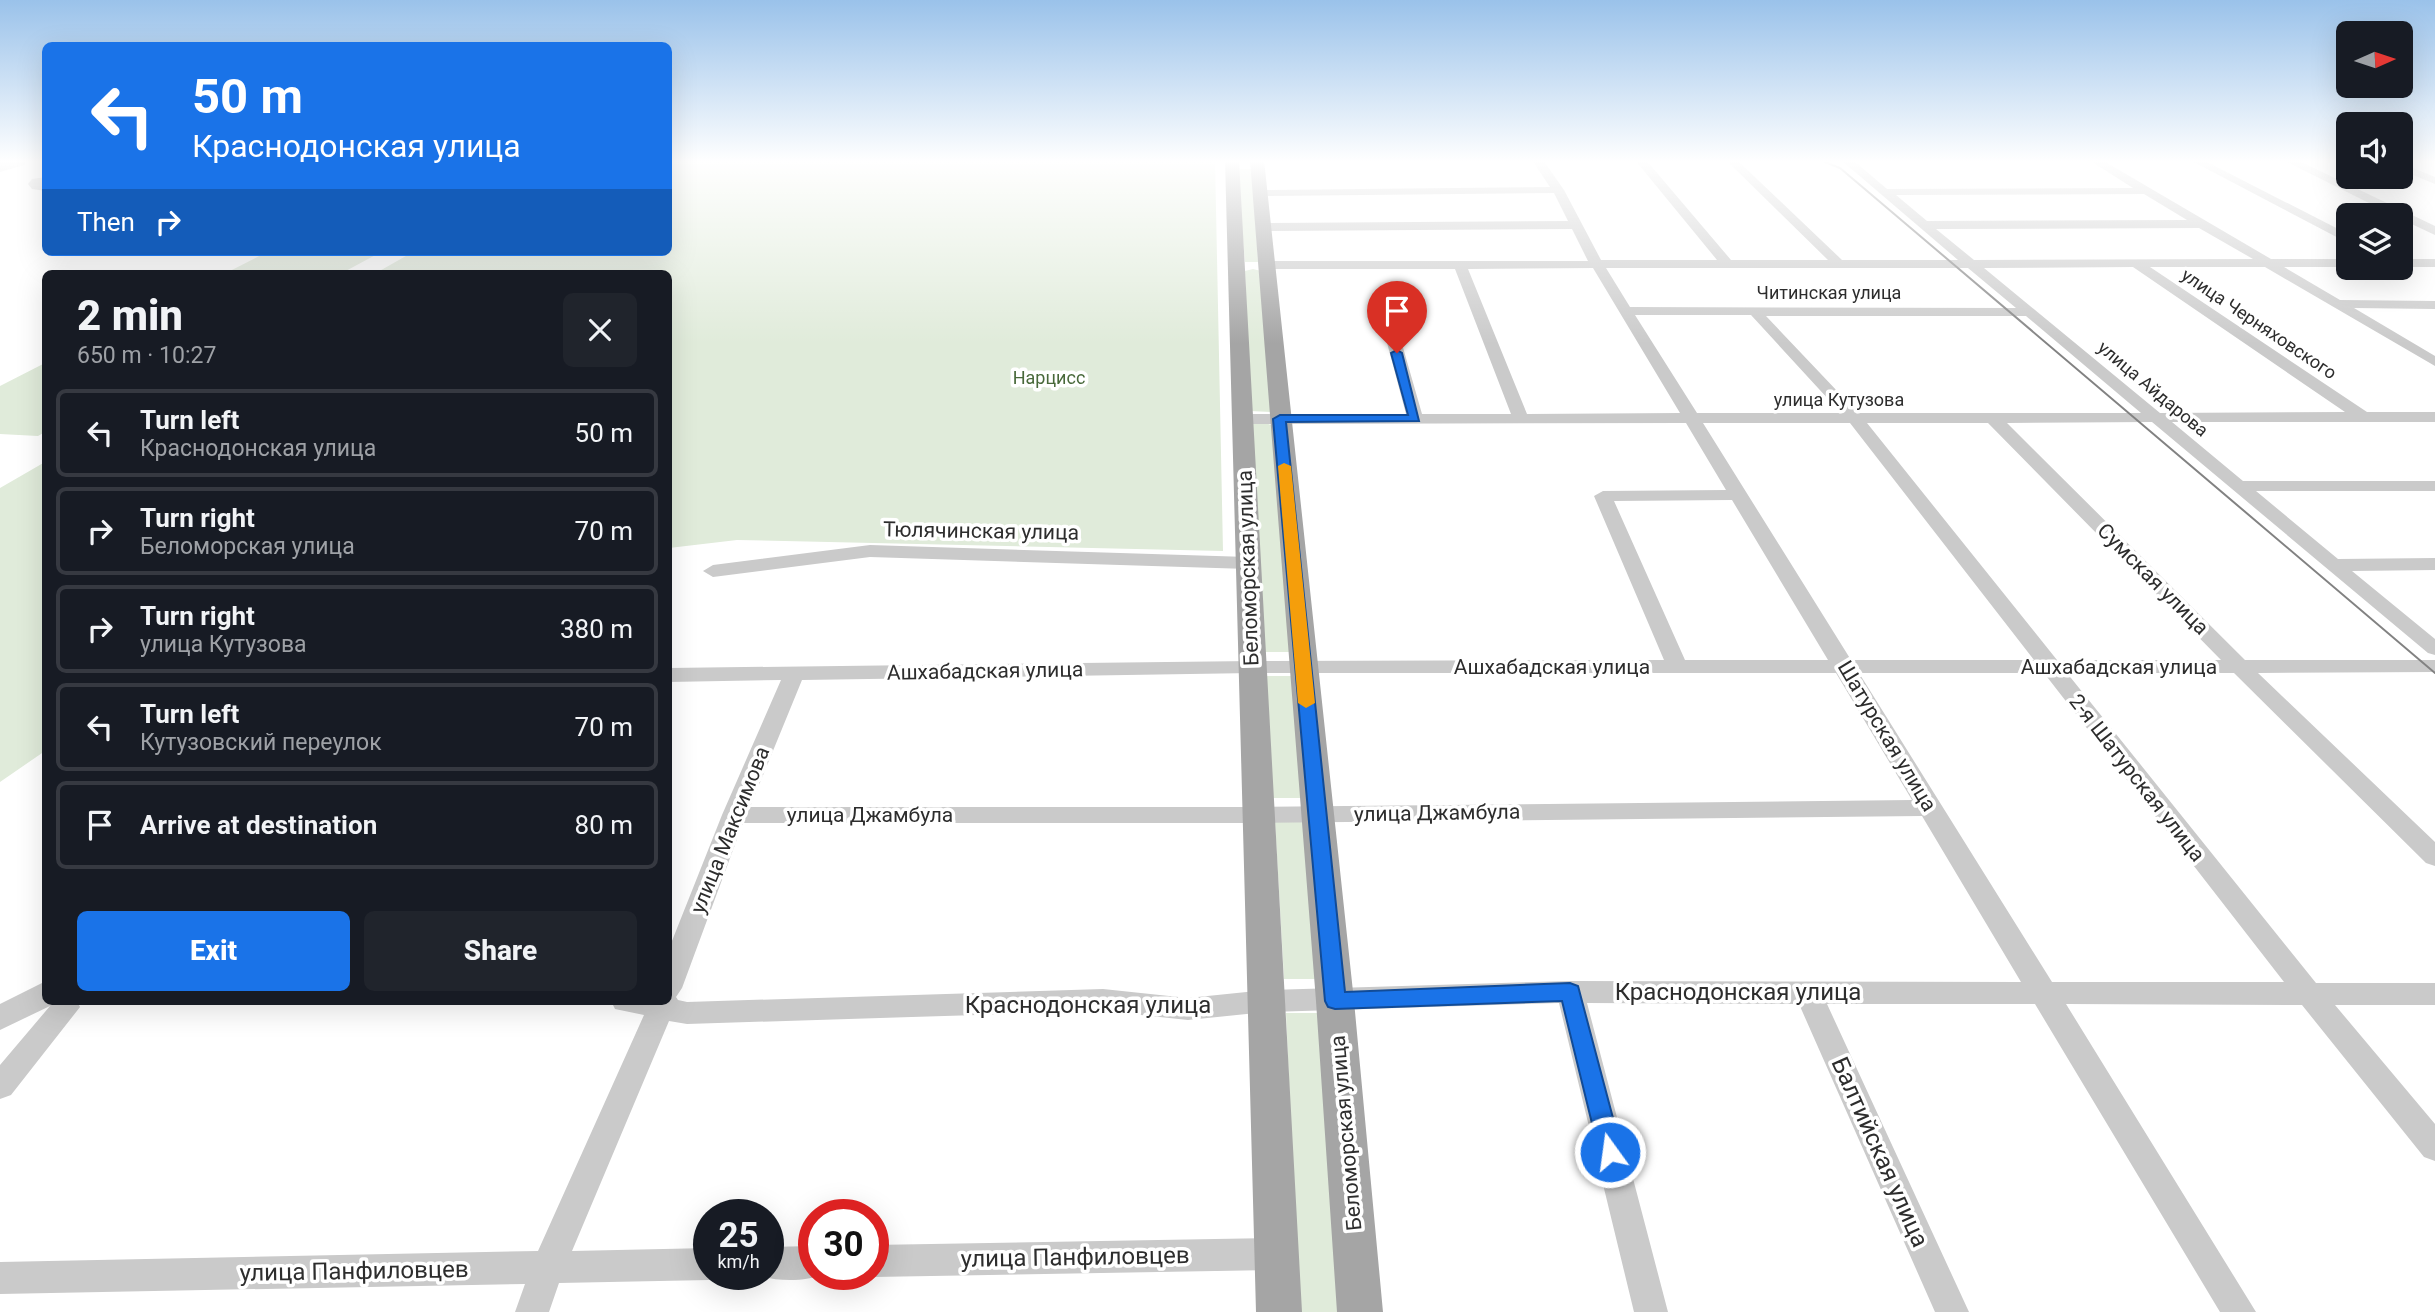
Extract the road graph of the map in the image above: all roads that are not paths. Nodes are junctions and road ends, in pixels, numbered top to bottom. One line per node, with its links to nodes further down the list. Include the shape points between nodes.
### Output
1 (1235, 221): 26 (main road, Беломорская улица)
2 (1264, 221): 13 (main road, Беломорская улица)
3 (1576, 221): 11 (street, Шатурская улица)
4 (1691, 221): 17 (street)
5 (1795, 221): 18 (street)
6 (1922, 221): 12 (street, улица Айдарова)
7 (2196, 221): 10 (street)
8 (2313, 221): 15 (street)
9 (2415, 221): 14 (street)
10 (2201, 224): 12 (street); 21 (street)
11 (1578, 225): 13 (street); 16 (street, Шатурская улица)
12 (1926, 225): 19 (street, улица Айдарова)
13 (1265, 227): 27 (main road, Беломорская улица)
14 (2435, 231)
15 (2336, 233)
16 (1596, 263): 17 (street); 25 (street); 31 (street, Шатурская улица)
17 (1726, 263): 18 (street)
18 (1838, 263): 19 (street)
19 (1972, 263): 20 (street); 32 (street, улица Айдарова)
20 (2135, 263): 21 (street); 37 (street, улица Черняховского)
21 (2267, 263): 22 (street); 28 (street)
22 (2336, 263)
23 (2413, 263): 24 (street)
24 (2435, 263)
25 (1460, 264): 27 (street); 40 (street)
26 (1236, 265): 27 (main road); 41 (main road, Беломорская улица)
27 (1268, 265): 42 (main road, Беломорская улица)
28 (2335, 304): 29 (street); 34 (street)
29 (2435, 305)
30 (1385, 309): 39 (street)
31 (1627, 311): 33 (street, Читинская улица); 43 (street, Шатурская улица)
32 (2031, 312): 33 (street, Читинская улица); 35 (street, улица Айдарова)
33 (1756, 313): 44 (street, 2-я Шатурская улица)
34 (2431, 358)
35 (2155, 416): 36 (street, улица Кутузова); 37 (street, улица Кутузова); 45 (street, улица Айдарова)
36 (1992, 417): 44 (street, улица Кутузова); 59 (street, Сумская улица)
37 (2363, 417): 38 (street, улица Кутузова)
38 (2435, 417)
39 (1415, 418): 40 (street, улица Кутузова); 42 (street, улица Кутузова)
40 (1521, 418): 43 (street, улица Кутузова)
41 (1242, 419): 42 (street, улица Кутузова); 48 (main road, Беломорская улица)
42 (1280, 419): 55 (main road, Беломорская улица)
43 (1694, 419): 44 (street, улица Кутузова); 47 (street, Шатурская улица)
44 (1856, 420): 58 (street, 2-я Шатурская улица)
45 (2239, 486): 46 (street); 50 (street, улица Айдарова)
46 (2435, 486)
47 (1741, 495): 56 (street, via 1603,496); 57 (street, Шатурская улица)
48 (1248, 563): 51 (street, Тюлячинская улица, via 870,551); 54 (main road, Беломорская улица)
49 (2435, 564): 50 (street)
50 (2334, 565): 52 (street, улица Айдарова)
51 (713, 572)
52 (2435, 649)
53 (2435, 666): 59 (street, Ашхабадская улица)
54 (1252, 667): 55 (street, Ашхабадская улица); 60 (street, Ашхабадская улица); 65 (main road, Беломорская улица)
55 (1303, 667): 56 (street, Ашхабадская улица); 63 (main road, Беломорская улица)
56 (1677, 667): 57 (street, Ашхабадская улица)
57 (1845, 667): 58 (street, Ашхабадская улица); 62 (street, Шатурская улица)
58 (2049, 667): 59 (street, Ашхабадская улица); 72 (street, 2-я Шатурская улица)
59 (2240, 667): 66 (street, Сумская улица)
60 (794, 674): 61 (street, Ашхабадская улица); 64 (street, улица Максимова)
61 (672, 675)
62 (1931, 808): 63 (street, улица Джамбула); 70 (street, Шатурская улица)
63 (1317, 814): 65 (street, улица Джамбула); 75 (main road, Беломорская улица)
64 (734, 815): 65 (street, улица Джамбула); 67 (street, улица Максимова)
65 (1258, 815): 74 (main road, Беломорская улица)
66 (2435, 857)
67 (672, 979)
68 (1570, 992): 69 (street, Краснодонская улица); 75 (street, Краснодонская улица); 90 (street)
69 (1808, 993): 70 (street, Краснодонская улица); 91 (street, Балтийская улица)
70 (2044, 993): 72 (street, Краснодонская улица); 92 (street, Шатурская улица)
71 (42, 994): 79 (street)
72 (2309, 994): 73 (street, Краснодонская улица); 81 (street, 2-я Шатурская улица)
73 (2435, 994)
74 (1266, 1001): 75 (street, Краснодонская улица); 78 (street, Краснодонская улица, via 1188,1009 1103,1000 687,1013); 82 (main road, Беломорская улица)
75 (1335, 1001): 89 (main road, Беломорская улица)
76 (65, 1005): 80 (street)
77 (662, 1005): 85 (street, улица Максимова)
78 (672, 1005)
79 (0, 1018)
80 (0, 1086)
81 (2435, 1147)
82 (1276, 1254): 83 (street, улица Панфиловцев); 88 (main road, Беломорская улица)
83 (889, 1261)
84 (693, 1264): 85 (street, улица Панфиловцев)
85 (548, 1267): 86 (street, улица Панфиловцев); 87 (street, улица Максимова)
86 (0, 1278)
87 (532, 1312)
88 (1279, 1312)
89 (1360, 1312)
90 (1651, 1312)
91 (1952, 1312)
92 (2239, 1312)

